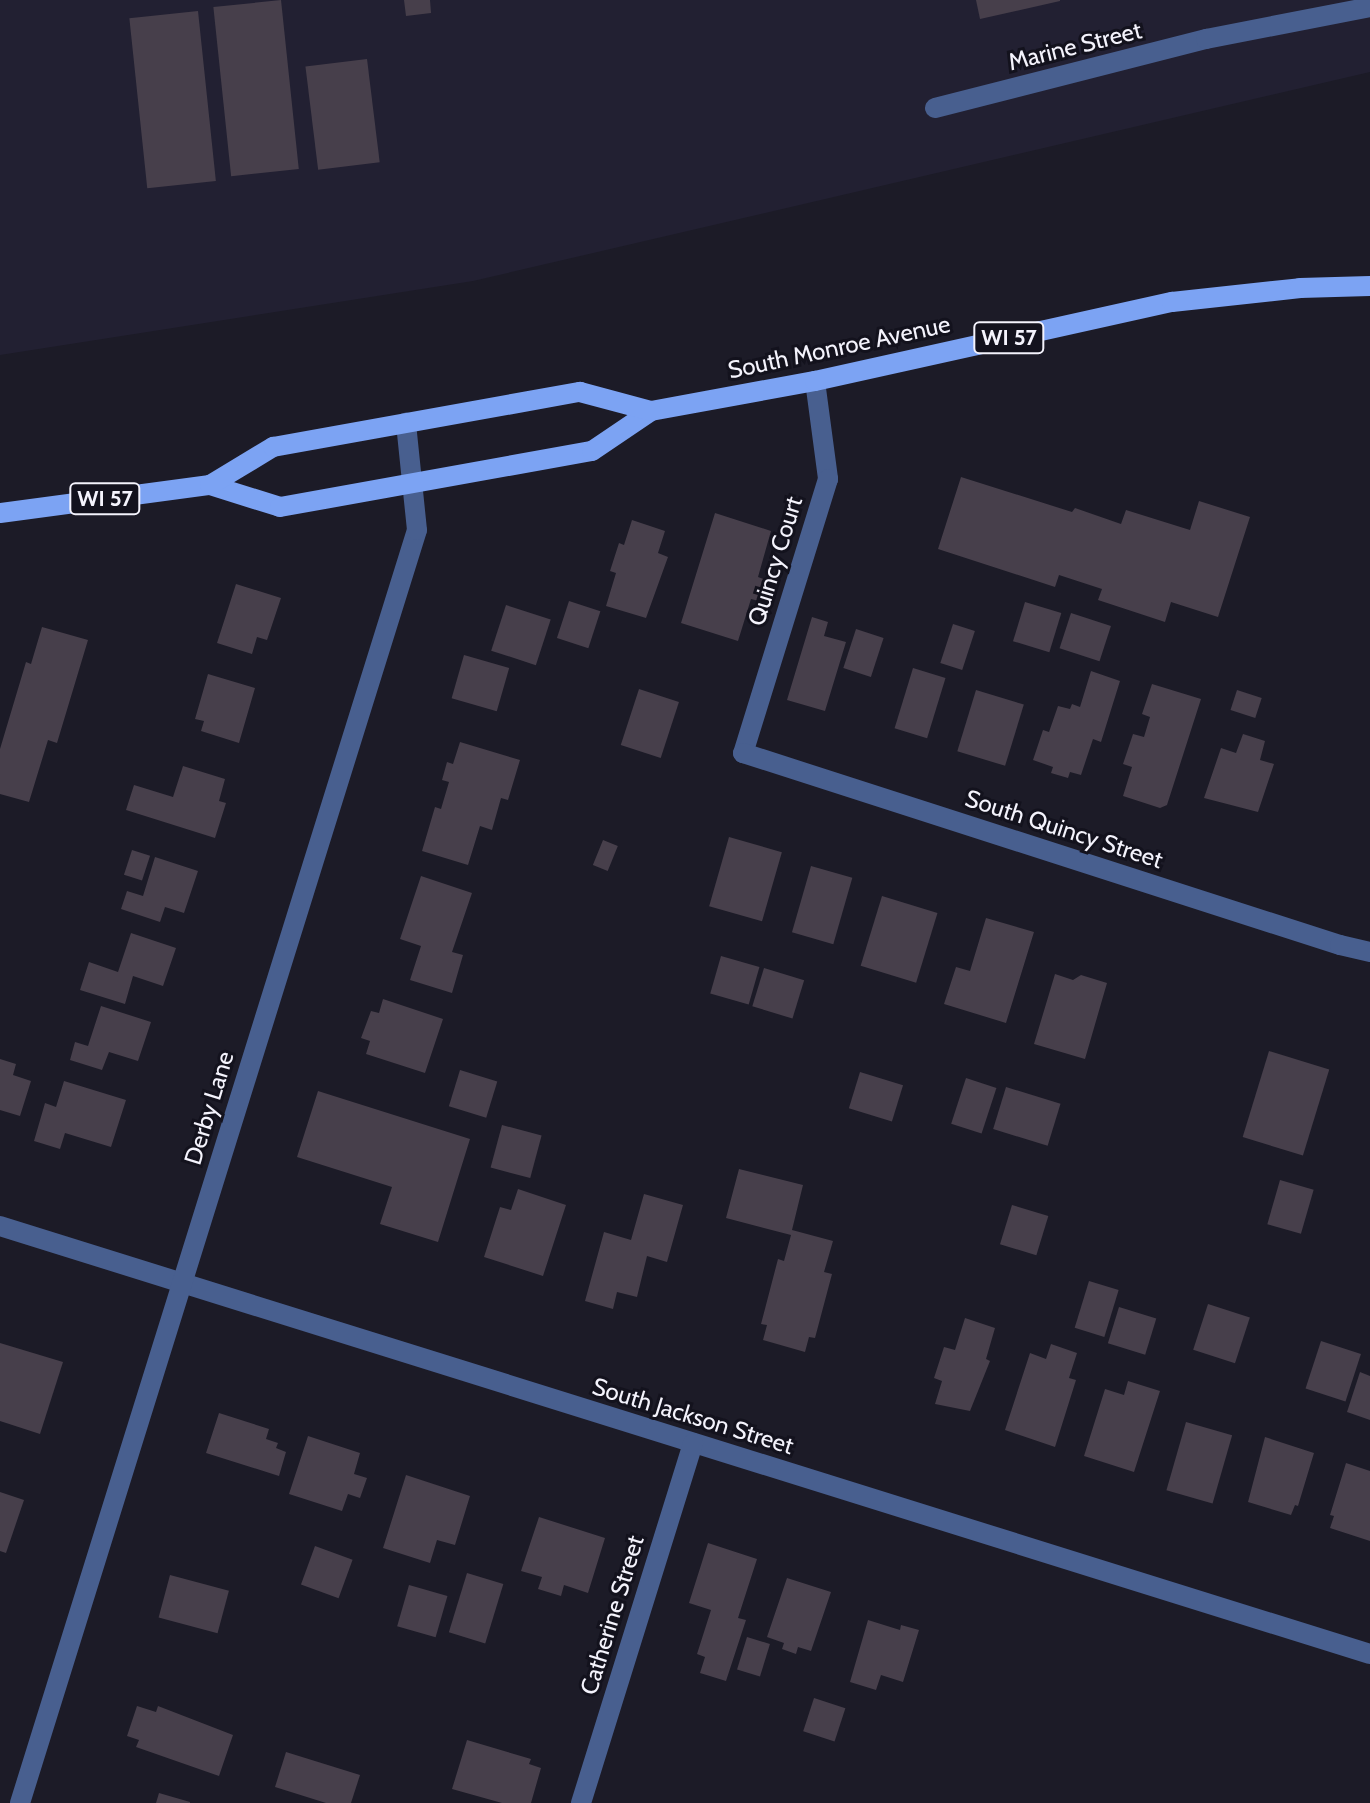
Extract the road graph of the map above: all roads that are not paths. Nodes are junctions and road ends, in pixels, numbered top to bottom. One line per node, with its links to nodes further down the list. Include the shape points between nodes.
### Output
1 (1370, 7): 2 (street, Marine Street, via 1206,39)
2 (935, 108)
3 (1370, 286): 4 (main road, South Monroe Avenue / WI 57, via 1172,302)
4 (815, 381): 5 (main road, South Monroe Avenue / WI 57); 10 (street, Quincy Court, via 828,479)
5 (651, 411): 6 (main road, South Monroe Avenue / WI 57, via 580,392); 7 (main road, South Monroe Avenue / WI 57, via 592,451)
6 (406, 423): 7 (street, Derby Lane); 8 (main road, South Monroe Avenue / WI 57, via 273,447)
7 (412, 483): 8 (main road, South Monroe Avenue / WI 57, via 280,507); 13 (street, Derby Lane, via 417,530)
8 (210, 485): 9 (main road, South Monroe Avenue / WI 57)
9 (0, 513)
10 (743, 753): 11 (street, South Quincy Street)
11 (1370, 952)
12 (0, 1226): 13 (street, South Jackson Street)
13 (182, 1283): 14 (street, South Jackson Street); 16 (street, Derby Lane)
14 (693, 1443): 15 (street, South Jackson Street); 17 (street, Catherine Street)
15 (1370, 1654)
16 (20, 1803)
17 (581, 1803)

